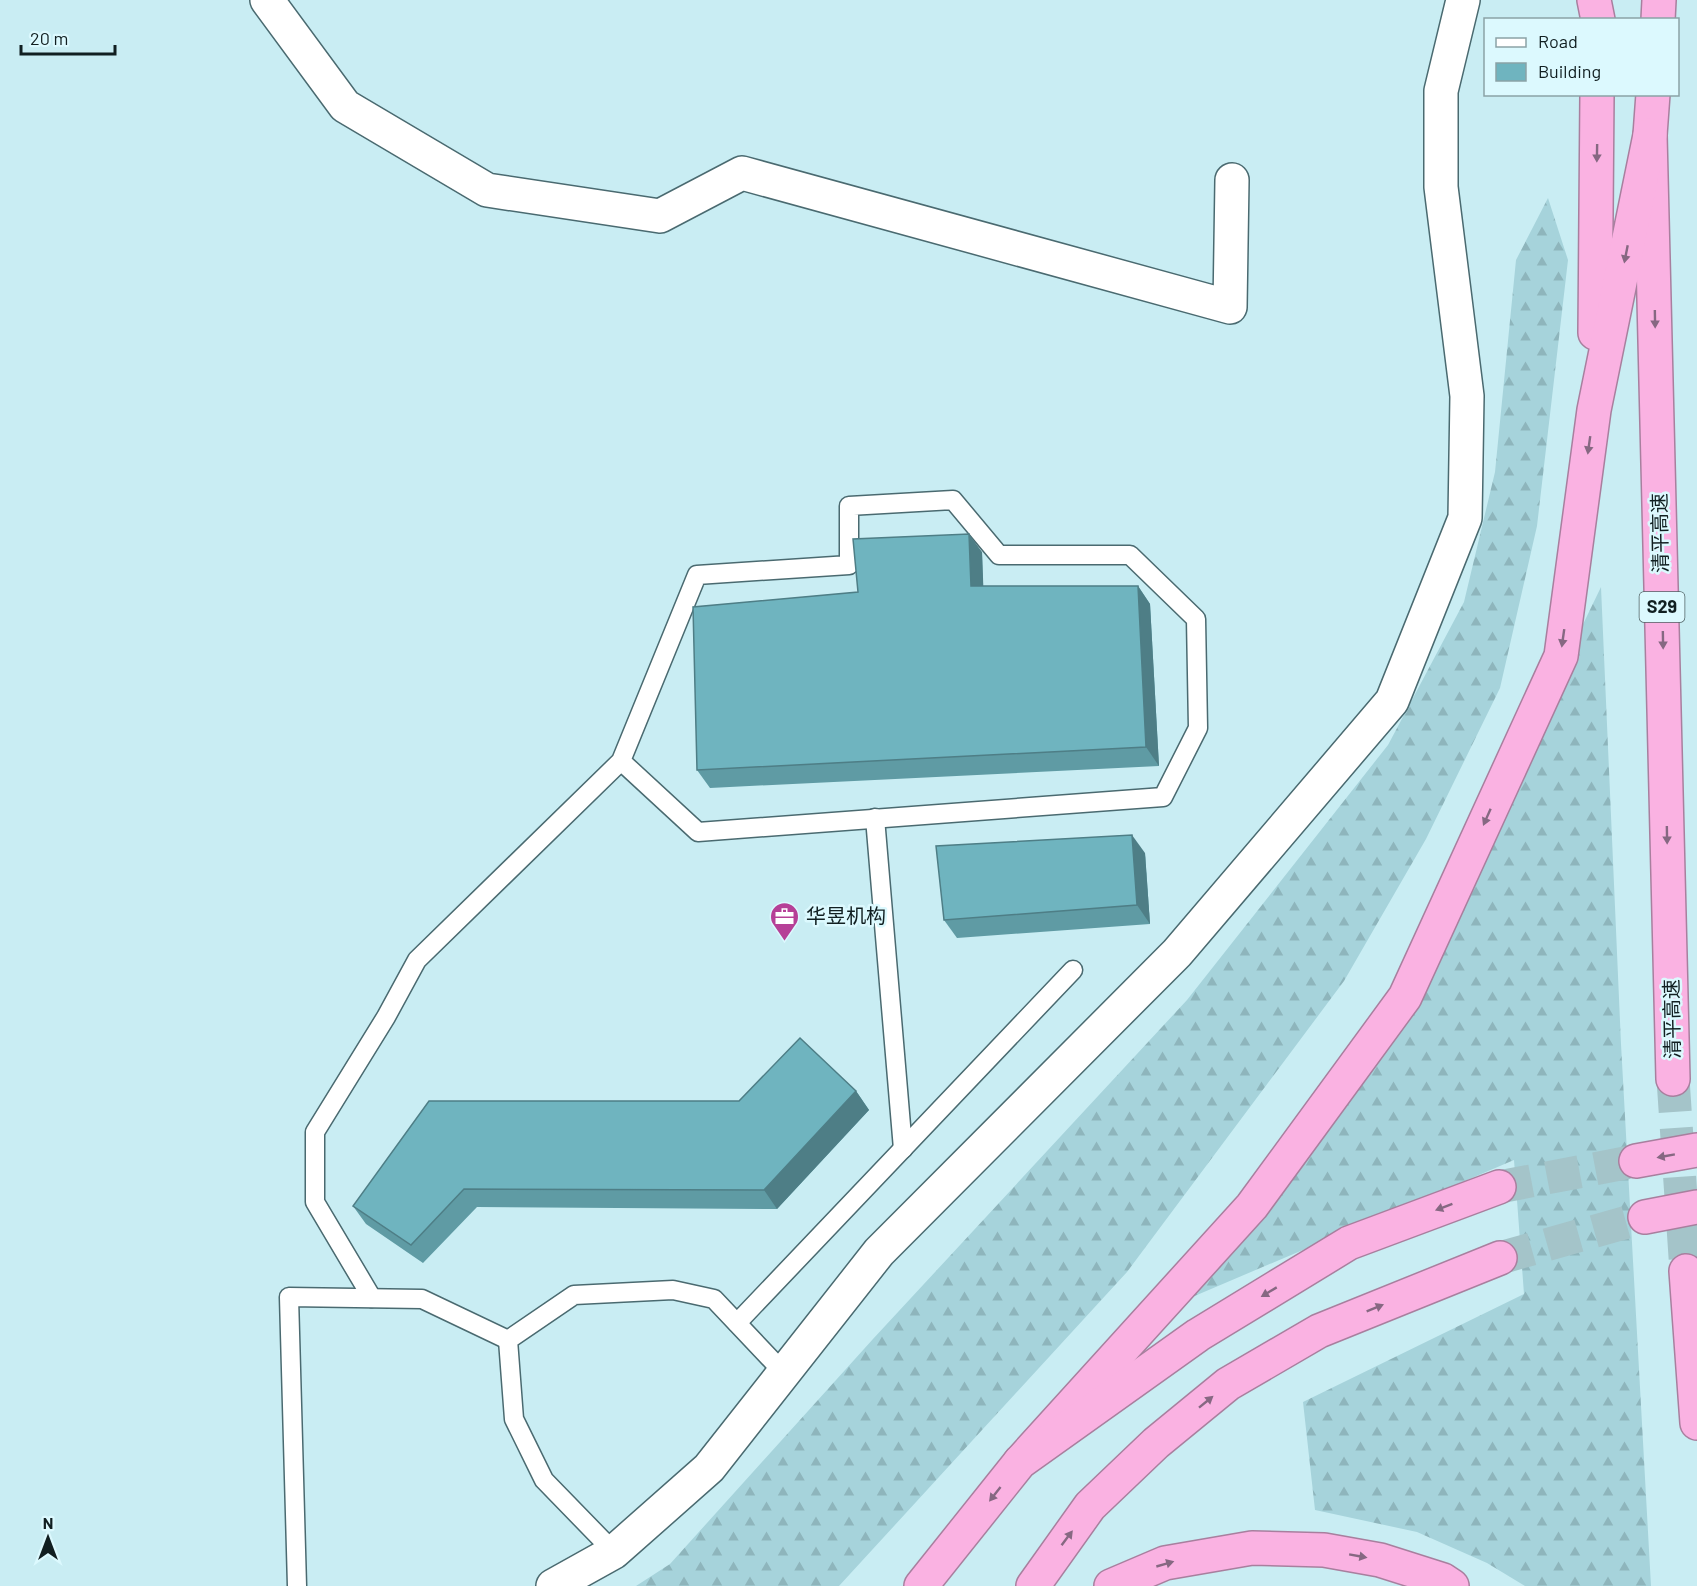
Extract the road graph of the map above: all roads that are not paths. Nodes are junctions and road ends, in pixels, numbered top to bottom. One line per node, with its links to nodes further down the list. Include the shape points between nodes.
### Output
1 (267, 0): 10 (street, via 345,106 487,190 660,216 742,172 1230,307)
2 (1463, 0): 27 (street, via 1441,91 1441,187 1467,396 1465,518 1392,700 1177,953 879,1252)
3 (1594, 0): 5 (highway)
4 (1659, 0): 6 (highway)
5 (1598, 18)
6 (1658, 18)
7 (1597, 96): 11 (highway, one-way to 11)
8 (1653, 96): 9 (highway, 清平高速 / S29)
9 (1650, 135): 11 (highway, one-way to 11); 15 (highway, 清平高速 / S29, one-way to 15)
10 (1232, 180)
11 (1594, 410): 29 (highway, one-way to 29, via 1561,656 1405,997 1252,1206)
12 (621, 761): 13 (lane, via 698,832); 13 (lane, via 697,575 849,565 849,507 953,500 999,555 1130,555 1196,618 1198,728 1163,797); 24 (lane, via 417,960 315,1132 315,1202)
13 (875, 818): 16 (lane)
14 (1073, 970): 16 (lane)
15 (1673, 1079)
16 (903, 1149): 25 (lane)
17 (1697, 1150): 18 (highway, one-way to 18)
18 (1636, 1161)
19 (1498, 1186): 29 (highway, one-way to 29, via 1349,1243 1198,1335)
20 (1697, 1207): 21 (highway)
21 (1645, 1216)
22 (1500, 1258): 34 (highway, one-way to 22, via 1090,1506 1156,1443 1228,1384 1319,1331)
23 (1686, 1271): 28 (highway)
24 (372, 1298): 26 (lane, via 422,1299); 31 (lane, via 289,1297)
25 (737, 1323): 26 (lane, via 714,1299 673,1290 574,1295); 27 (lane)
26 (508, 1340): 30 (lane, via 514,1419 544,1479)
27 (784, 1373): 30 (street, via 709,1468)
28 (1697, 1424)
29 (1020, 1462): 33 (highway, one-way to 33)
30 (614, 1552): 32 (street)
31 (297, 1586)
32 (553, 1586)
33 (921, 1586)
34 (1033, 1586)
35 (1111, 1586): 36 (highway, one-way to 36, via 1165,1563 1252,1548 1324,1550 1380,1560)
36 (1452, 1586)

